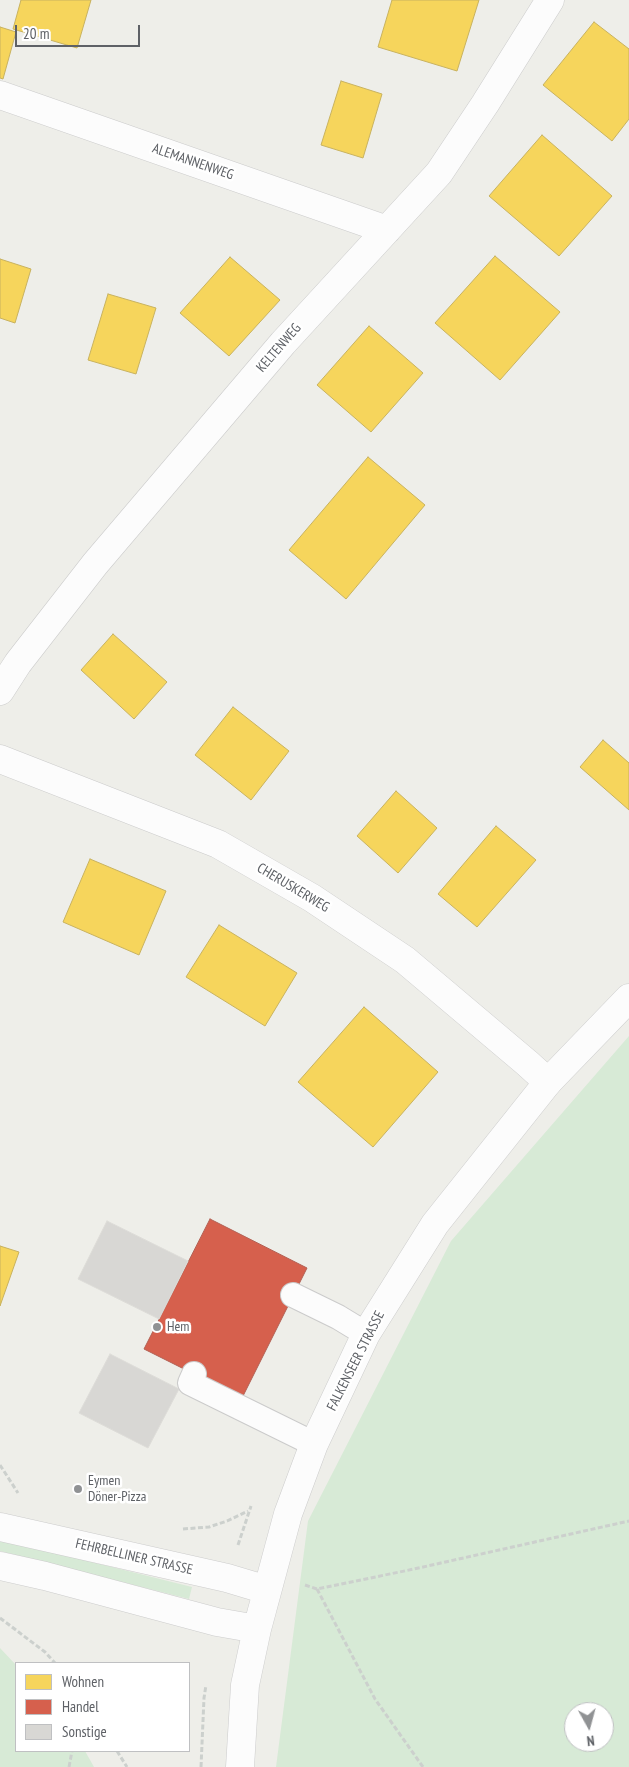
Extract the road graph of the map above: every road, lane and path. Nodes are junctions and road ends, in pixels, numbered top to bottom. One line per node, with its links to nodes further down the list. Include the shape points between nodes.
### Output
1 (550, 0): 3 (street, KELTENWEG, via 438,173)
2 (0, 95): 3 (street, ALEMANNENWEG)
3 (387, 230): 4 (street, KELTENWEG, via 283,343 95,564)
4 (0, 690)
5 (0, 760): 7 (street, CHERUSKERWEG, via 218,844 312,898 406,960)
6 (629, 998): 7 (street, FALKENSEER STRASSE)
7 (548, 1082): 9 (street, FALKENSEER STRASSE, via 435,1224)
8 (293, 1295): 9 (lane)
9 (366, 1334): 11 (street, FALKENSEER STRASSE)
10 (194, 1374): 11 (lane, via 190,1383)
11 (314, 1444): 17 (street, FALKENSEER STRASSE, via 288,1514)
12 (0, 1465): 13 (path)
13 (23, 1500)
14 (629, 1521): 18 (path)
15 (0, 1527): 17 (street, FEHRBELLINER STRASSE, via 227,1578)
16 (0, 1566): 20 (street, via 217,1622)
17 (269, 1583): 18 (path); 20 (street, FALKENSEER STRASSE)
18 (317, 1589): 29 (path, via 375,1699)
19 (0, 1618): 21 (path)
20 (257, 1629): 28 (street, FALKENSEER STRASSE, via 245,1685)
21 (54, 1662)
22 (204, 1698): 27 (path)
23 (72, 1752): 25 (path)
24 (118, 1752): 26 (path)
25 (69, 1767)
26 (127, 1767)
27 (201, 1767)
28 (240, 1767)
29 (423, 1767)

